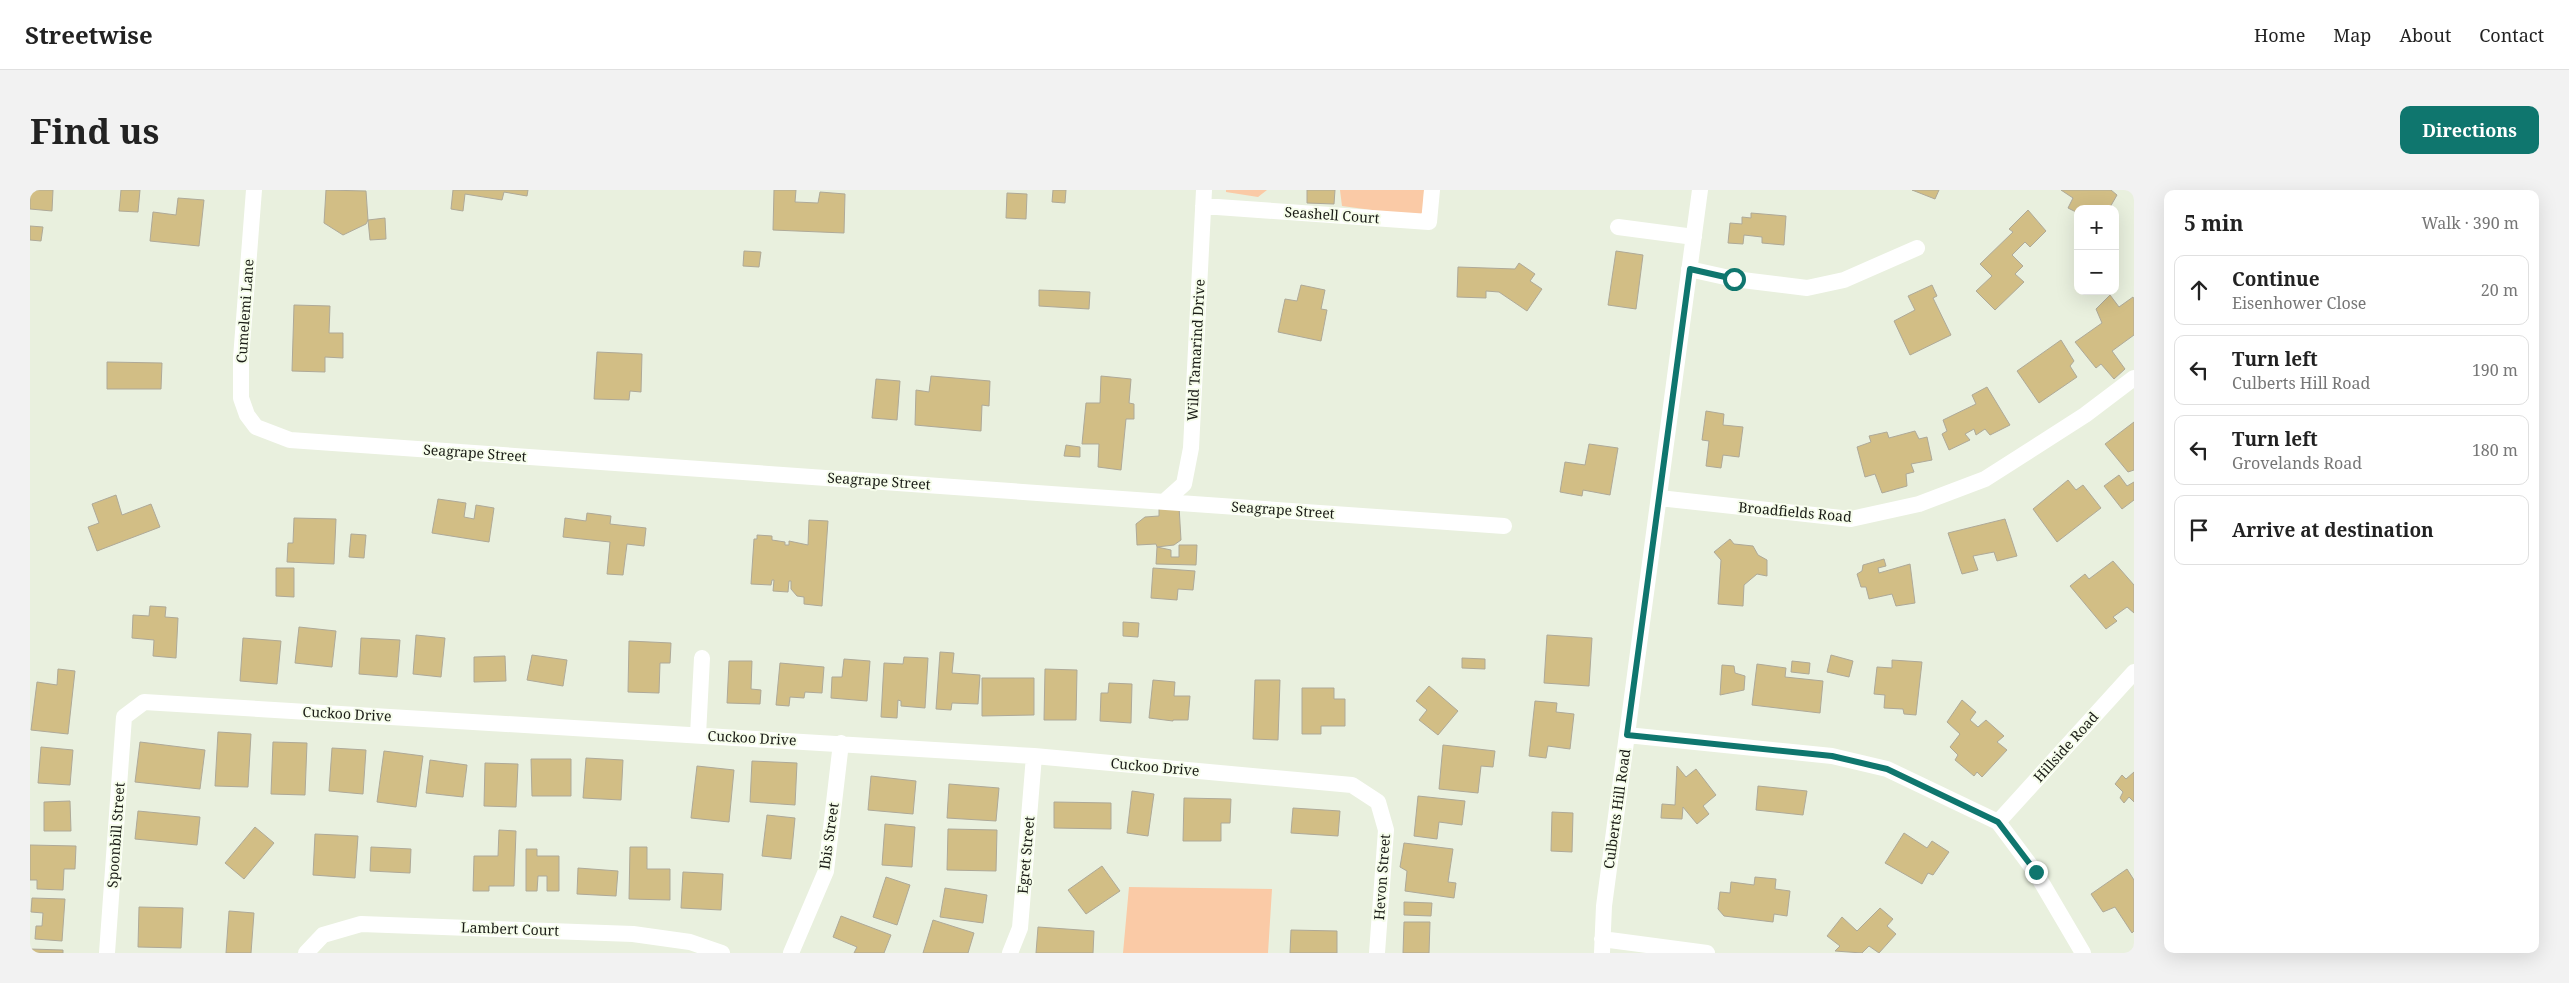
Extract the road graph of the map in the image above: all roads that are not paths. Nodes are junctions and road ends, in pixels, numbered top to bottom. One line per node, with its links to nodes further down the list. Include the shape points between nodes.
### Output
1 (254, 190): 10 (street, Cumelemi Lane, via 241,398)
2 (1432, 190): 4 (street, Seashell Court, via 1429,222)
3 (1700, 190): 6 (street, Culberts Hill Road)
4 (1204, 198): 12 (street, Wild Tamarind Drive, via 1191,448 1184,484)
5 (1618, 227): 6 (street)
6 (1694, 237): 8 (street, Culberts Hill Road)
7 (1917, 248): 8 (street, via 1844,280 1806,288 1734,279)
8 (1690, 269): 11 (street, Culberts Hill Road)
9 (2134, 378): 11 (street, Broadfields Road, via 2085,415 1985,479 1919,504 1851,519)
10 (256, 427): 12 (street, Seagrape Street, via 290,440)
11 (1659, 498): 18 (street, Culberts Hill Road)
12 (1165, 501): 13 (street, Seagrape Street)
13 (1504, 526)
14 (702, 658): 17 (street)
15 (2134, 672): 22 (street, Hillside Road)
16 (124, 717): 17 (street, Cuckoo Drive, via 144,702); 24 (street, Spoonbill Street)
17 (698, 734): 19 (street, Cuckoo Drive)
18 (1627, 735): 22 (street, via 1850,760 1887,769); 23 (street, Culberts Hill Road, via 1604,906)
19 (841, 743): 20 (street, Cuckoo Drive); 27 (street, Ibis Street, via 826,871)
20 (1034, 756): 21 (street, Cuckoo Drive, via 1352,785); 28 (street, Egret Street, via 1020,928)
21 (1378, 802): 29 (street, Hevon Street, via 1386,830)
22 (1998, 822): 31 (street, via 2036,872)
23 (1602, 946): 30 (street)
24 (107, 953)
25 (306, 953): 26 (street, Lambert Court, via 323,935 361,924 633,934 690,942)
26 (722, 953)
27 (791, 953)
28 (1010, 953)
29 (1377, 953)
30 (1707, 953)
31 (2083, 953)

